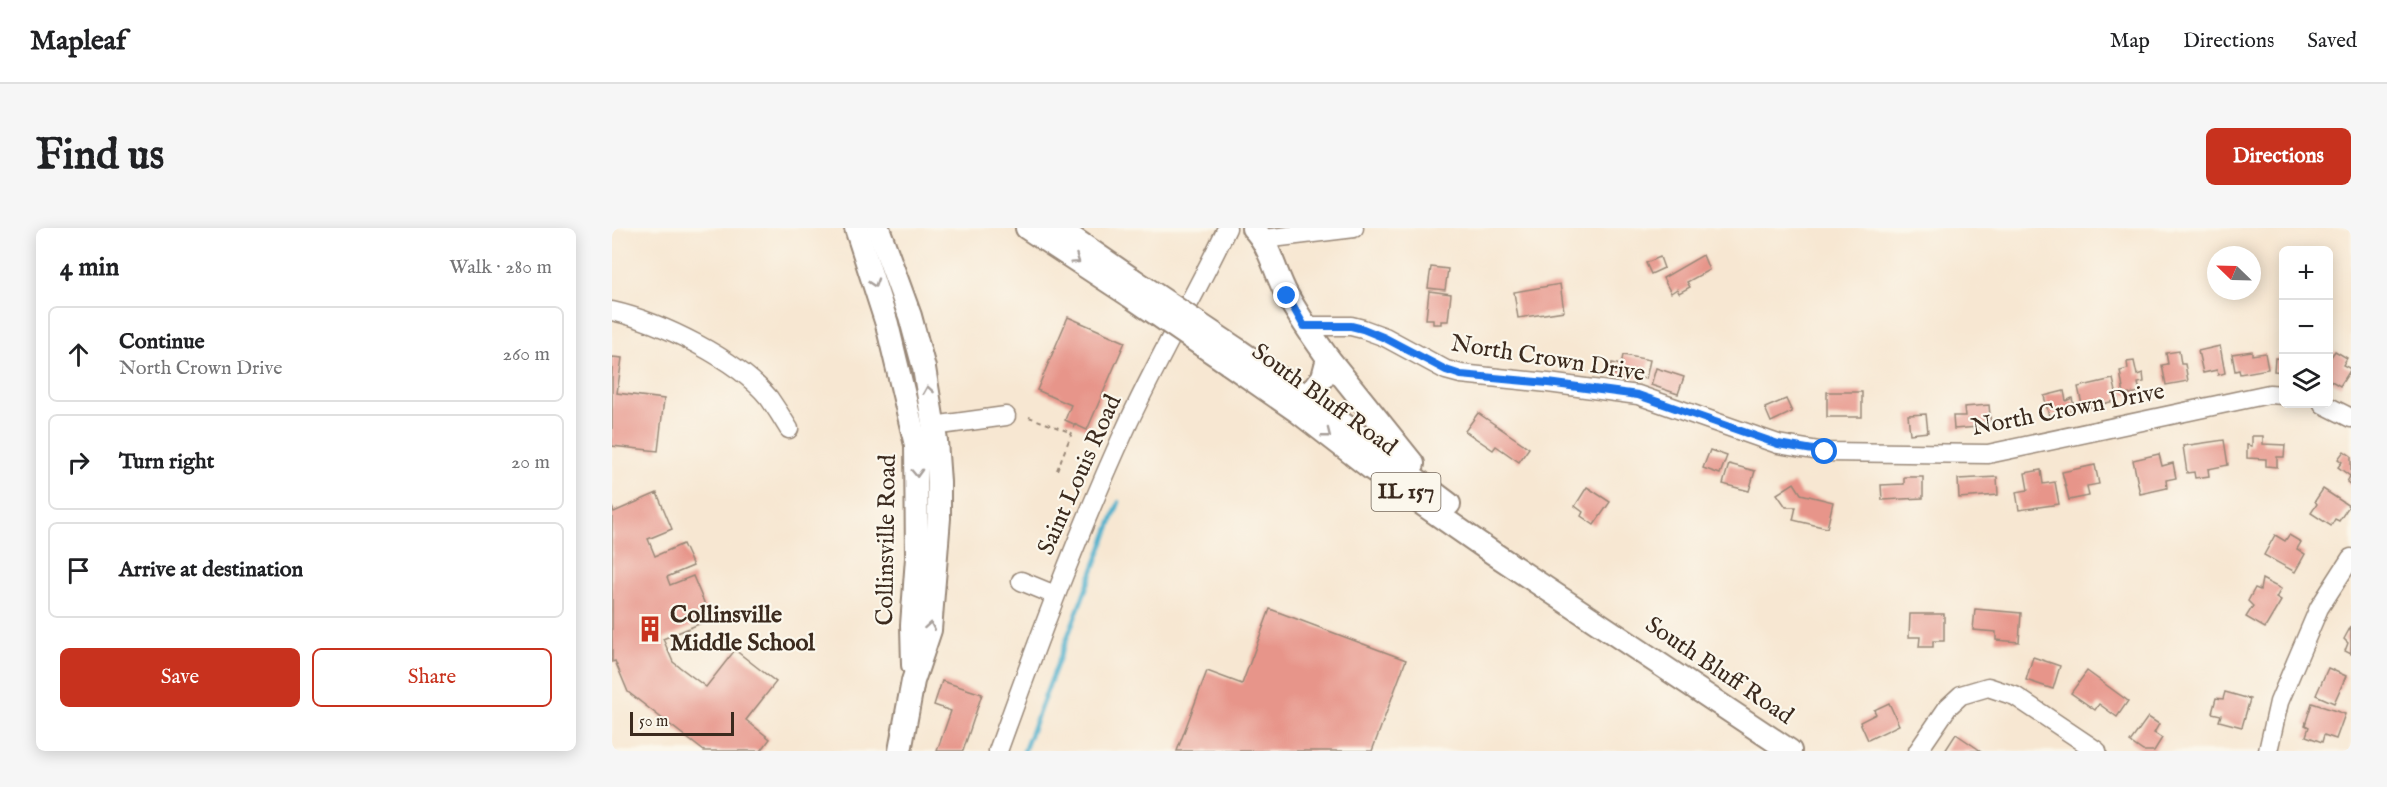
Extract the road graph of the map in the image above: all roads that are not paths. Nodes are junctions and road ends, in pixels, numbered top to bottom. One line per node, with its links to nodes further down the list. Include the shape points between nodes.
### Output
1 (891, 228): 10 (main road, via 911,288)
2 (1028, 228): 8 (main road, South Bluff Road / IL 157, one-way to 8)
3 (1058, 228): 8 (main road, South Bluff Road / IL 157)
4 (1227, 228): 23 (street, Saint Louis Road, via 1125,429)
5 (1354, 228): 7 (street)
6 (862, 230): 10 (main road, Collinsville Road); 18 (main road, Collinsville Road, one-way to 18, via 887,324)
7 (1261, 232): 11 (main road, via 1275,272)
8 (1130, 287): 14 (main road, South Bluff Road / IL 157, bridge)
9 (612, 311): 19 (street, via 663,327 739,372 768,397)
10 (909, 316): 18 (main road, Collinsville Road, one-way to 10, via 924,368)
11 (1304, 326): 12 (main road); 13 (street, North Crown Drive, via 1363,329 1461,375 1638,395 1778,444 1825,452 1988,454)
12 (1328, 358): 14 (main road, via 1323,377); 20 (main road)
13 (2279, 394)
14 (1302, 404): 20 (main road, South Bluff Road / IL 157); 24 (main road, South Bluff Road / IL 157, one-way to 24, via 1372,469)
15 (2331, 408): 17 (street)
16 (1006, 416): 18 (street)
17 (2351, 418)
18 (923, 428): 25 (main road, Collinsville Road, via 916,445 913,681)
19 (789, 429)
20 (1448, 504): 24 (main road, South Bluff Road / IL 157, via 1546,576)
21 (2351, 558): 30 (street, via 2319,608 2279,702)
22 (1021, 581): 23 (street)
23 (1055, 595): 26 (street, Saint Louis Road)
24 (1588, 615): 27 (main road, South Bluff Road / IL 157)
25 (900, 751)
26 (998, 751)
27 (1790, 751)
28 (1918, 751): 29 (street, via 1948,707 1961,695 1988,687 2015,696)
29 (2097, 751)
30 (2268, 751)

